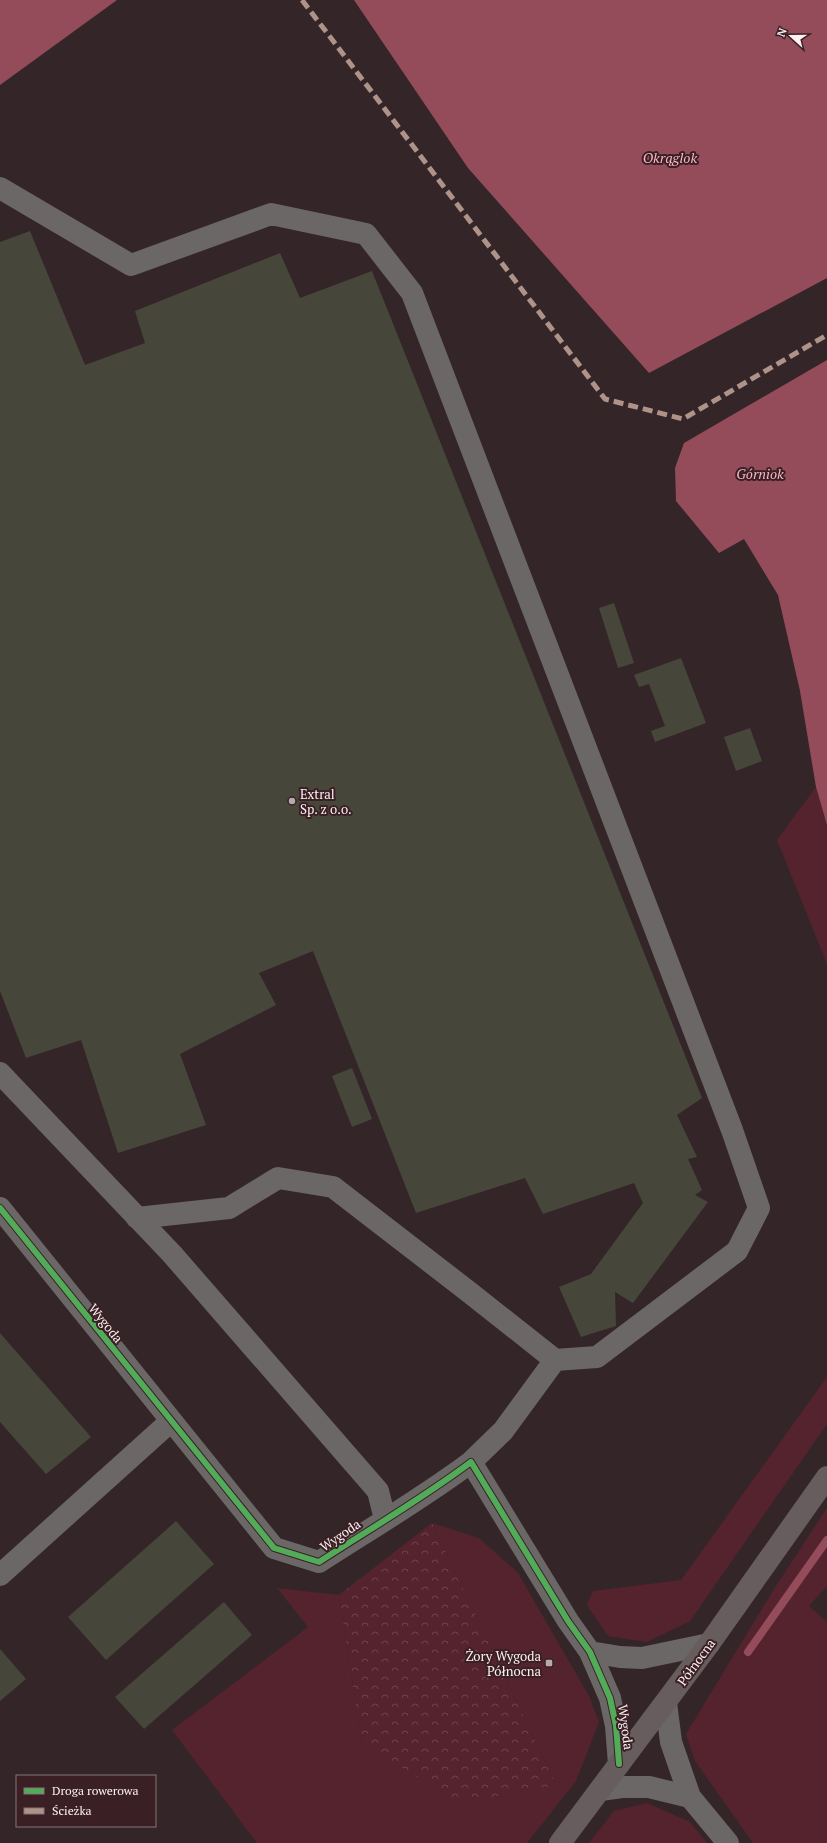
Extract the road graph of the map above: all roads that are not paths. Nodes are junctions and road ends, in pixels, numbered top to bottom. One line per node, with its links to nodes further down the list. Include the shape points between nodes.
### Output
1 (0, 188): 5 (street, via 131,264 271,214 366,234 412,293 730,1122 759,1208 737,1251 597,1357)
2 (0, 1073): 4 (street)
3 (0, 1208): 6 (street, Wygoda)
4 (137, 1218): 5 (street, via 229,1208 278,1178 333,1188); 9 (street, via 172,1254 378,1491)
5 (555, 1360): 7 (street, via 503,1431)
6 (172, 1421): 9 (street, Wygoda, via 274,1548 319,1562); 10 (street)
7 (471, 1462): 9 (street, Wygoda, via 442,1484); 12 (street, Wygoda, via 568,1621)
8 (827, 1477): 11 (main road, Północna)
9 (385, 1519)
10 (0, 1575)
11 (709, 1644): 12 (street, via 642,1658); 13 (main road, Północna)
12 (590, 1652): 14 (street, Wygoda, via 610,1698 616,1726)
13 (666, 1703): 14 (main road, Północna); 16 (street, via 673,1749)
14 (619, 1764): 15 (main road, Północna)
15 (600, 1790): 16 (street, via 649,1787); 17 (main road, Północna)
16 (690, 1797): 18 (street)
17 (560, 1843)
18 (728, 1843)

